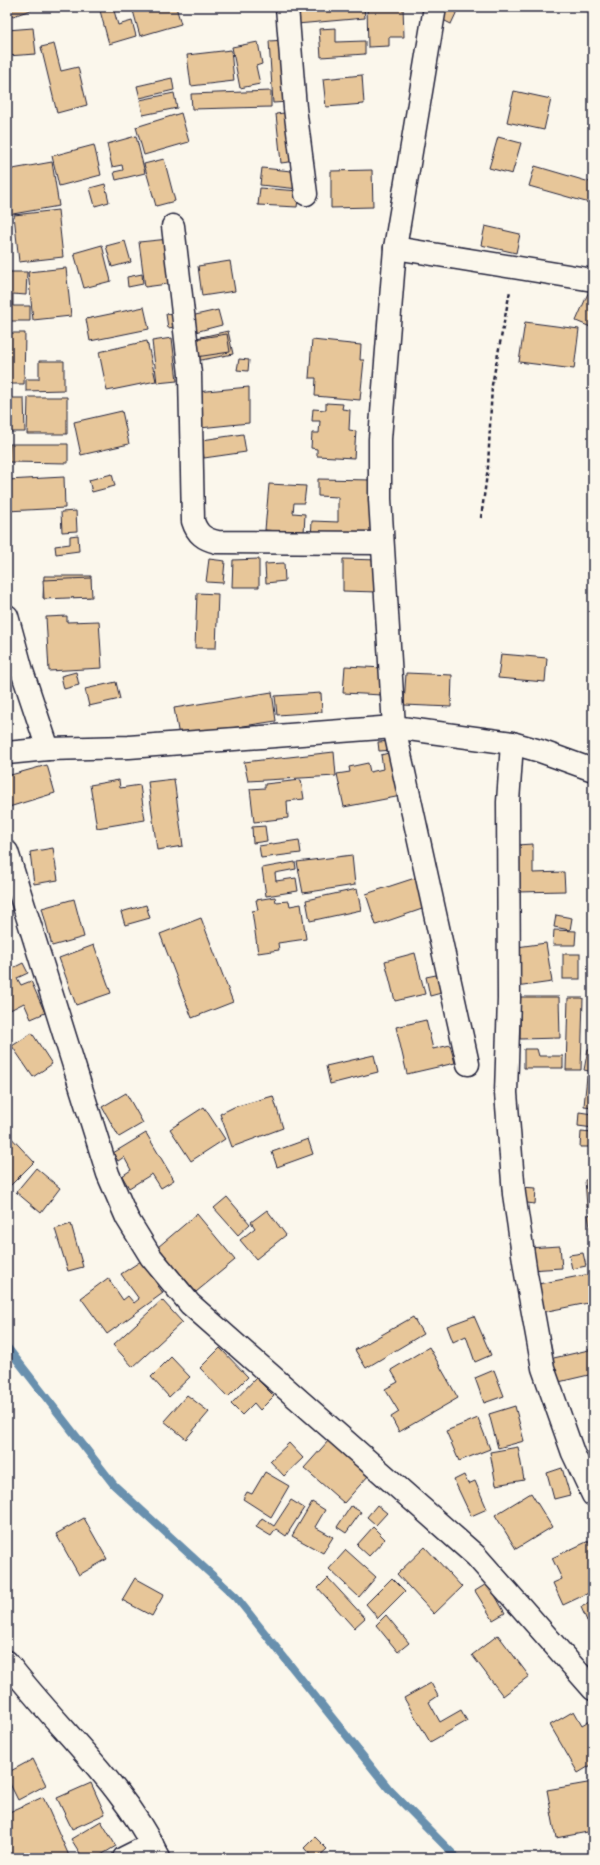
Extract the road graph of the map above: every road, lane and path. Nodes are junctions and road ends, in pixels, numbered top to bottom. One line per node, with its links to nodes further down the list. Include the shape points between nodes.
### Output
1 (287, 7): 3 (street, via 295,108)
2 (435, 7): 5 (street)
3 (306, 194)
4 (173, 226): 9 (street, via 190,374 193,521 196,530 208,540 217,542)
5 (395, 248): 6 (street); 9 (street, via 380,439)
6 (514, 267): 7 (street); 8 (path, via 492,385 488,467)
7 (593, 280)
8 (481, 518)
9 (382, 543): 11 (street)
10 (7, 616): 13 (street)
11 (394, 727): 12 (street); 13 (street, via 129,747); 17 (street)
12 (512, 743): 15 (street); 18 (street, via 508,802 509,999 506,1093 514,1194 543,1368 573,1453)
13 (48, 749): 14 (street)
14 (7, 753)
15 (593, 770)
16 (7, 852): 20 (street, via 108,1174 126,1218 151,1257 190,1304 476,1556)
17 (468, 1064)
18 (593, 1495)
19 (7, 1662): 21 (street, via 116,1789 137,1818)
20 (593, 1689)
21 (155, 1851): 22 (street)
22 (124, 1858)

